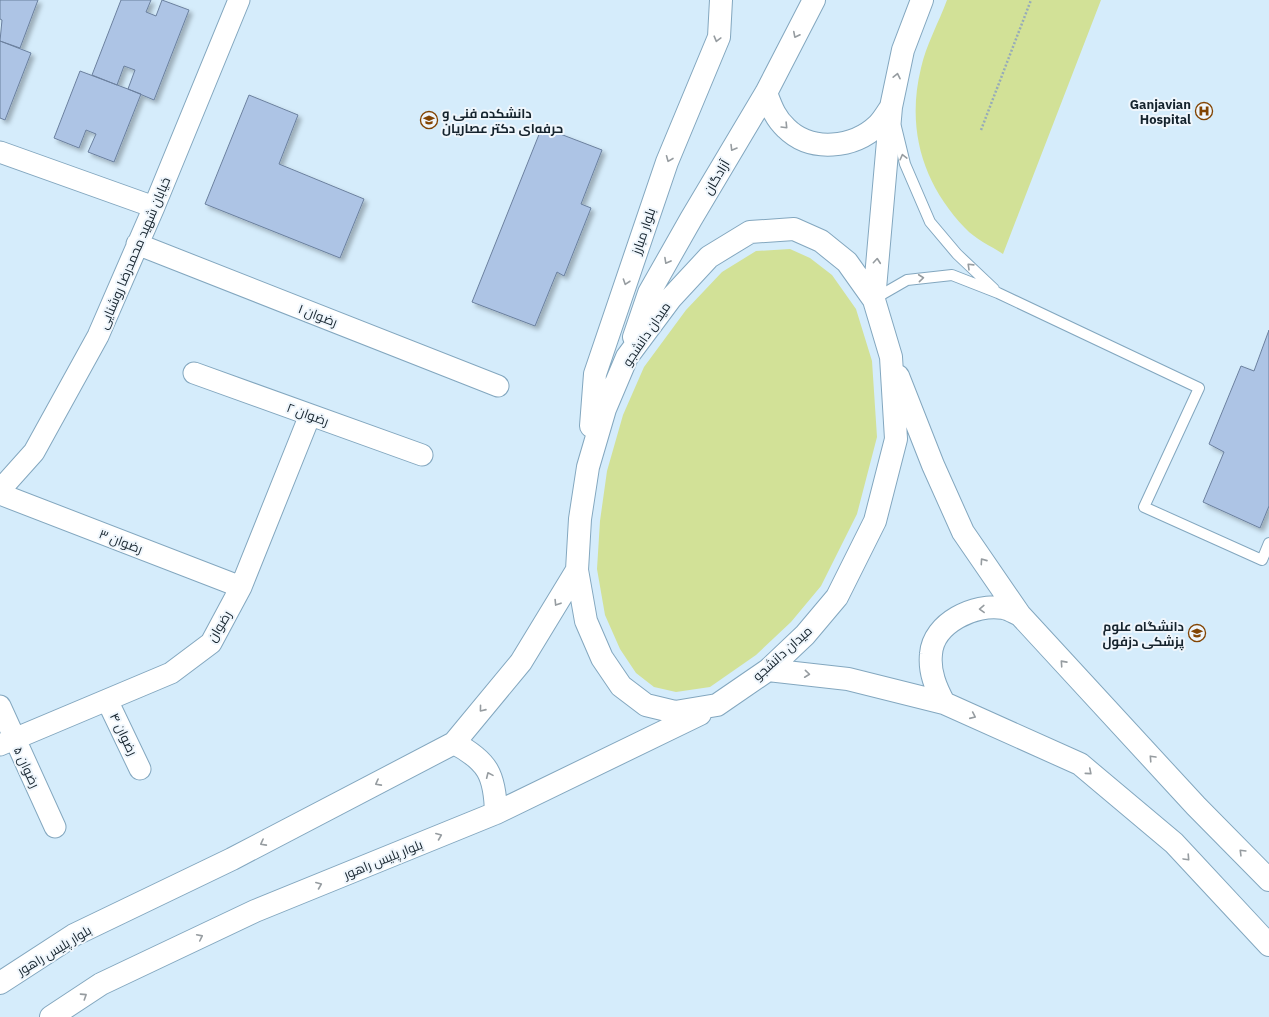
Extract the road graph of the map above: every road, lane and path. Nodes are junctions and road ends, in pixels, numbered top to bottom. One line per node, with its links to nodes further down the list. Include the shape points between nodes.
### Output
1 (239, 0): 10 (street, خیابان شهید محمدرضا روشنایی)
2 (722, 0): 20 (main road, بلوار مبارز, one-way to 20, via 719,38 667,162 595,374)
3 (814, 0): 6 (main road, آزادگان, one-way to 6)
4 (922, 0): 7 (main road, one-way to 4, via 903,50)
5 (1031, 0): 8 (path)
6 (766, 93): 7 (main road, one-way to 7, via 773,112 786,128 803,139 823,145 844,144 863,137 879,124); 15 (main road, آزادگان, one-way to 15, via 649,293)
7 (891, 107): 12 (lane, one-way to 7, via 957,254 930,222 905,164); 13 (main road, one-way to 7)
8 (981, 130)
9 (0, 152): 10 (street)
10 (154, 207): 11 (street, خیابان شهید محمدرضا روشنایی)
11 (137, 244): 17 (street, رضوان ۱); 21 (street, خیابان شهید محمدرضا روشنایی, via 98,336 56,414 34,452)
12 (998, 293): 13 (lane, one-way to 12, via 907,280 952,275); 23 (lane, via 1199,388 1144,506 1262,560)
13 (874, 300): 14 (main road, میدان دانشجو); 15 (main road, میدان دانشجو, via 847,262 821,241 794,229 750,232 709,257 671,298)
14 (891, 357): 26 (main road, one-way to 14, via 963,532 933,465); 27 (main road, میدان دانشجو, via 896,439 876,521 837,597 805,635)
15 (627, 358): 20 (main road, میدان دانشجو, via 605,409)
16 (194, 373): 18 (street, رضوان ۲)
17 (498, 386)
18 (310, 415): 19 (street, رضوان ۲); 25 (street, رضوان)
19 (422, 455)
20 (588, 467): 24 (main road, میدان دانشجو, via 580,519)
21 (0, 490)
22 (0, 494): 25 (street, رضوان ۳)
23 (1269, 543)
24 (577, 570): 30 (main road, میدان دانشجو, via 586,621 602,658 621,686 646,705 675,712); 33 (main road, بلوار پلیس راهور, one-way to 33, via 521,662)
25 (242, 587): 28 (street, رضوان, via 211,643 171,673)
26 (1020, 615): 29 (main road, one-way to 29, via 1003,608 974,609 955,618 937,634 930,653 931,670 935,686); 37 (main road, one-way to 26, via 1196,806)
27 (768, 670): 29 (main road, one-way to 29, via 848,679); 30 (main road, میدان دانشجو)
28 (107, 700): 32 (street, رضوان); 34 (street, رضوان ۴)
29 (944, 703): 38 (main road, one-way to 38, via 1080,764 1174,843)
30 (717, 705): 35 (main road, بلوار پلیس راهور)
31 (0, 706): 32 (street, رضوان ۵)
32 (7, 742): 36 (street, رضوان ۵)
33 (454, 743): 35 (main road, one-way to 33, via 496,791 488,770 473,754); 39 (main road, بلوار پلیس راهور, one-way to 39, via 232,859 74,935)
34 (140, 769)
35 (496, 813): 40 (main road, بلوار پلیس راهور, one-way to 35, via 101,984 255,911)
36 (55, 827)
37 (1269, 880)
38 (1269, 944)
39 (0, 983)
40 (51, 1017)

